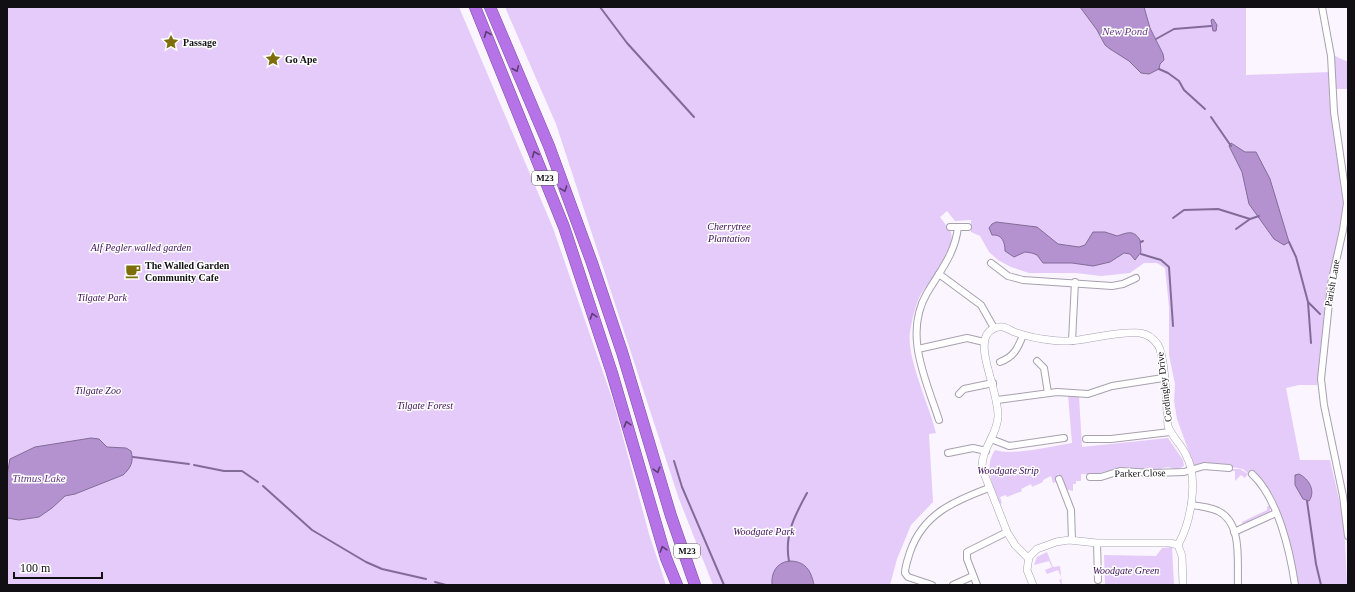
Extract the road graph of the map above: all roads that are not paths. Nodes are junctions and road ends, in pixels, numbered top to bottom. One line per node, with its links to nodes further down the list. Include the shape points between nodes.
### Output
1 (475, 7): 49 (highway, M23, one-way to 1, via 669,567 612,373 564,226)
2 (490, 7): 38 (highway, M23, one-way to 38, via 549,146 592,263 622,352)
3 (1322, 7): 41 (street, Parish Lane, via 1331,56 1334,112 1347,202 1331,284 1321,379)
4 (950, 227): 5 (street)
5 (958, 227): 6 (street); 8 (street, via 953,250)
6 (968, 227)
7 (991, 264): 10 (street, via 1016,278)
8 (939, 274): 11 (street, via 981,305); 15 (street, via 921,306 916,327)
9 (1136, 278): 10 (street, via 1112,286)
10 (1075, 282): 13 (street)
11 (994, 328): 12 (street, Cordingley Drive, via 1005,327); 14 (street, via 986,335)
12 (1023, 335): 13 (street, Cordingley Drive); 17 (street, via 1010,358)
13 (1070, 341): 18 (street, Cordingley Drive, via 1133,332 1143,333 1159,348)
14 (984, 342): 15 (street, via 967,338); 19 (street, via 984,353)
15 (918, 349): 23 (street)
16 (1037, 361): 20 (street, via 1044,368)
17 (1000, 362)
18 (1163, 378): 20 (street, via 1112,386 1088,394 1068,391); 24 (street, Cordingley Drive)
19 (993, 383): 21 (street, via 964,389); 22 (street)
20 (1048, 393): 22 (street)
21 (959, 394)
22 (997, 400): 26 (street, via 998,422)
23 (939, 420)
24 (1170, 432): 27 (street, via 1111,439); 31 (street, Cordingley Drive, via 1186,455)
25 (1064, 438): 26 (street, via 1009,446)
26 (991, 439): 28 (street)
27 (1086, 439)
28 (986, 451): 29 (street, via 973,448); 35 (street, via 982,466)
29 (948, 453)
30 (1230, 468): 31 (street, via 1204,466)
31 (1190, 470): 33 (street, Parker Close, via 1152,473 1120,471 1101,477); 36 (street, Cordingley Drive)
32 (1252, 474): 37 (street, via 1263,488)
33 (1090, 477)
34 (1059, 479): 42 (street, via 1072,510)
35 (989, 488): 39 (street); 48 (street, via 950,504 922,528 905,570 907,576)
36 (1190, 505): 40 (street, via 1223,514); 44 (street, Cordingley Drive, via 1186,528)
37 (1276, 513): 40 (street); 58 (street)
38 (671, 516): 50 (highway, M23); 51 (highway, M23)
39 (1007, 532): 45 (street); 46 (street, via 967,552 967,560)
40 (1234, 532): 57 (street, via 1237,543)
41 (1348, 536)
42 (1072, 540): 43 (street); 45 (street, via 1041,548)
43 (1097, 542): 44 (street); 47 (street)
44 (1178, 545): 56 (street, via 1182,556)
45 (1028, 558): 55 (street, via 1027,570)
46 (974, 576): 53 (street); 54 (street)
47 (1098, 580)
48 (920, 583): 52 (street)
49 (677, 585)
50 (695, 585)
51 (702, 585)
52 (932, 585)
53 (953, 585)
54 (978, 585)
55 (1033, 585)
56 (1183, 585)
57 (1238, 585)
58 (1295, 585)

